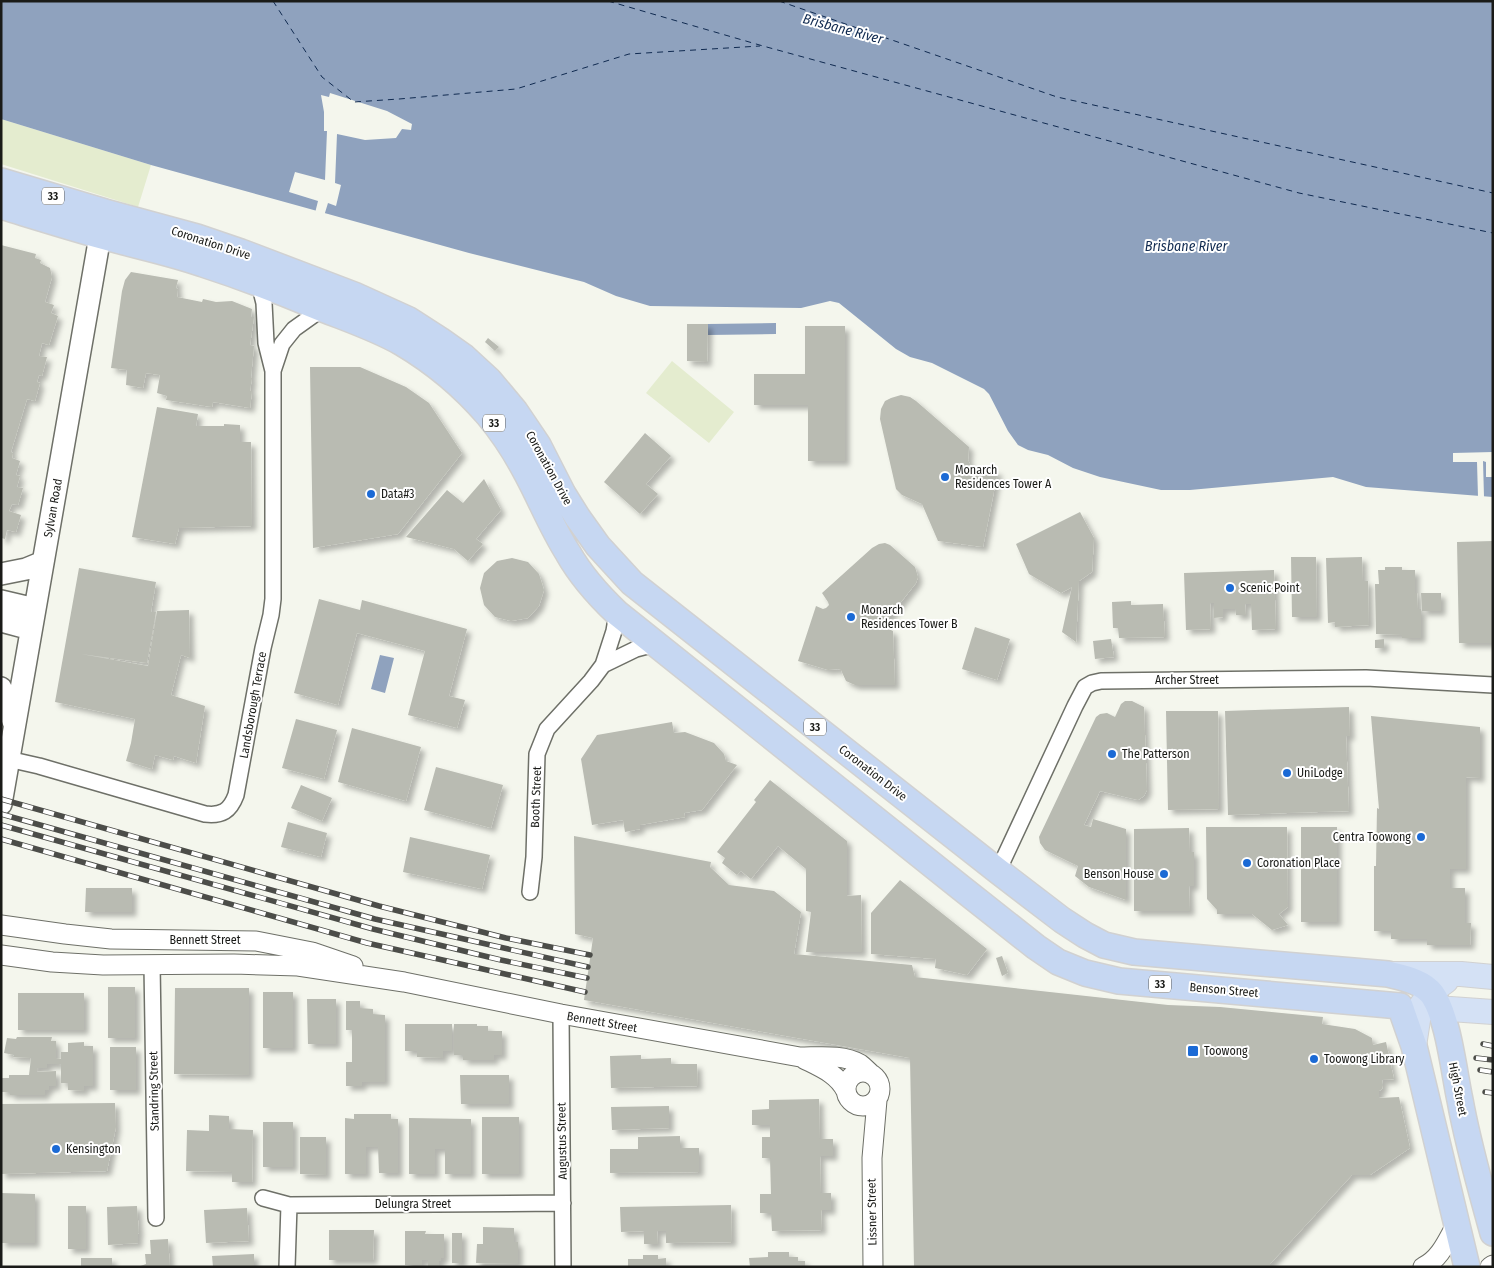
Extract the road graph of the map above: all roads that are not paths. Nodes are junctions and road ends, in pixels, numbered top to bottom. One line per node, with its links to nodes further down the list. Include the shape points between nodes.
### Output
1 (1, 181): 3 (highway, Coronation Drive / 33)
2 (1, 206): 3 (highway, Coronation Drive / 33)
3 (103, 224): 4 (highway, Coronation Drive / 33, via 148,247); 7 (main road, Sylvan Road); 20 (highway, Coronation Drive / 33, via 197,237 241,252 354,295 409,320 464,358 489,380 515,411 538,445 578,518 598,546 632,583)
4 (259, 283): 5 (highway, Coronation Drive / 33); 6 (street, Landsborough Terrace, via 264,303 266,343)
5 (322, 309): 6 (street, Landsborough Terrace, via 294,329 282,344); 10 (highway, Coronation Drive / 33, via 401,343 444,372 467,393 509,444 567,552 595,591)
6 (273, 371): 18 (street, Landsborough Terrace, via 271,615 233,803 220,814 205,814)
7 (43, 562): 8 (main road); 11 (main road, Sylvan Road)
8 (1, 574)
9 (1, 601): 11 (main road)
10 (617, 613): 13 (highway, Coronation Drive / 33); 14 (street, Booth Street)
11 (33, 619): 12 (main road); 17 (main road, Sylvan Road)
12 (1, 621)
13 (654, 644): 14 (street, Booth Street, via 636,649); 22 (highway, Coronation Drive / 33)
14 (603, 666): 21 (street, Booth Street, via 547,729 537,754)
15 (1493, 685): 20 (street, Archer Street, via 1366,678 1092,683 1085,687 1075,706)
16 (1, 688): 17 (main road)
17 (14, 724): 18 (main road, Sylvan Road)
18 (8, 758): 19 (main road, Sylvan Road)
19 (1, 804)
20 (998, 871): 27 (highway, 33, via 1085,935 1122,950)
21 (530, 892)
22 (977, 901): 31 (highway, Benson Street / 33, via 1058,962 1085,973 1119,980)
23 (1, 925): 24 (street, Bennett Street, via 89,937)
24 (151, 940): 26 (street); 30 (street, Bennett Street, via 265,942 312,952)
25 (1, 955): 26 (street, Bennett Street, via 68,963)
26 (152, 964): 30 (street, Bennett Street, via 286,965); 42 (street, Standring Street)
27 (1388, 974): 28 (main road); 31 (highway, 33, via 1423,985)
28 (1461, 974): 29 (main road); 31 (main road, via 1447,981)
29 (1493, 977)
30 (404, 982): 33 (street, Bennett Street)
31 (1423, 1003): 32 (main road, Benson Street); 43 (highway, via 1414,1046); 44 (highway, High Street, via 1447,1036 1468,1138)
32 (1493, 1012)
33 (561, 1014): 34 (street, Bennett Street); 41 (street, Augustus Street)
34 (800, 1057): 35 (street, Bennett Street, via 846,1059 862,1065); 36 (street, Bennett Street, via 832,1074)
35 (872, 1074): 36 (street, via 854,1074 848,1081); 37 (street, via 880,1085)
36 (849, 1097): 37 (street, via 858,1106 867,1106); 38 (street, Lissner Street, via 866,1132)
37 (877, 1100): 38 (street, Lissner Street)
38 (872, 1158): 47 (street, Lissner Street)
39 (263, 1198): 40 (street, Delungra Street)
40 (289, 1204): 41 (street, Delungra Street); 45 (street)
41 (563, 1204): 46 (street, Augustus Street)
42 (156, 1218)
43 (1456, 1225): 48 (street, via 1440,1253); 49 (highway)
44 (1493, 1233)
45 (287, 1267)
46 (563, 1267)
47 (873, 1267)
48 (1423, 1267)
49 (1467, 1267)

